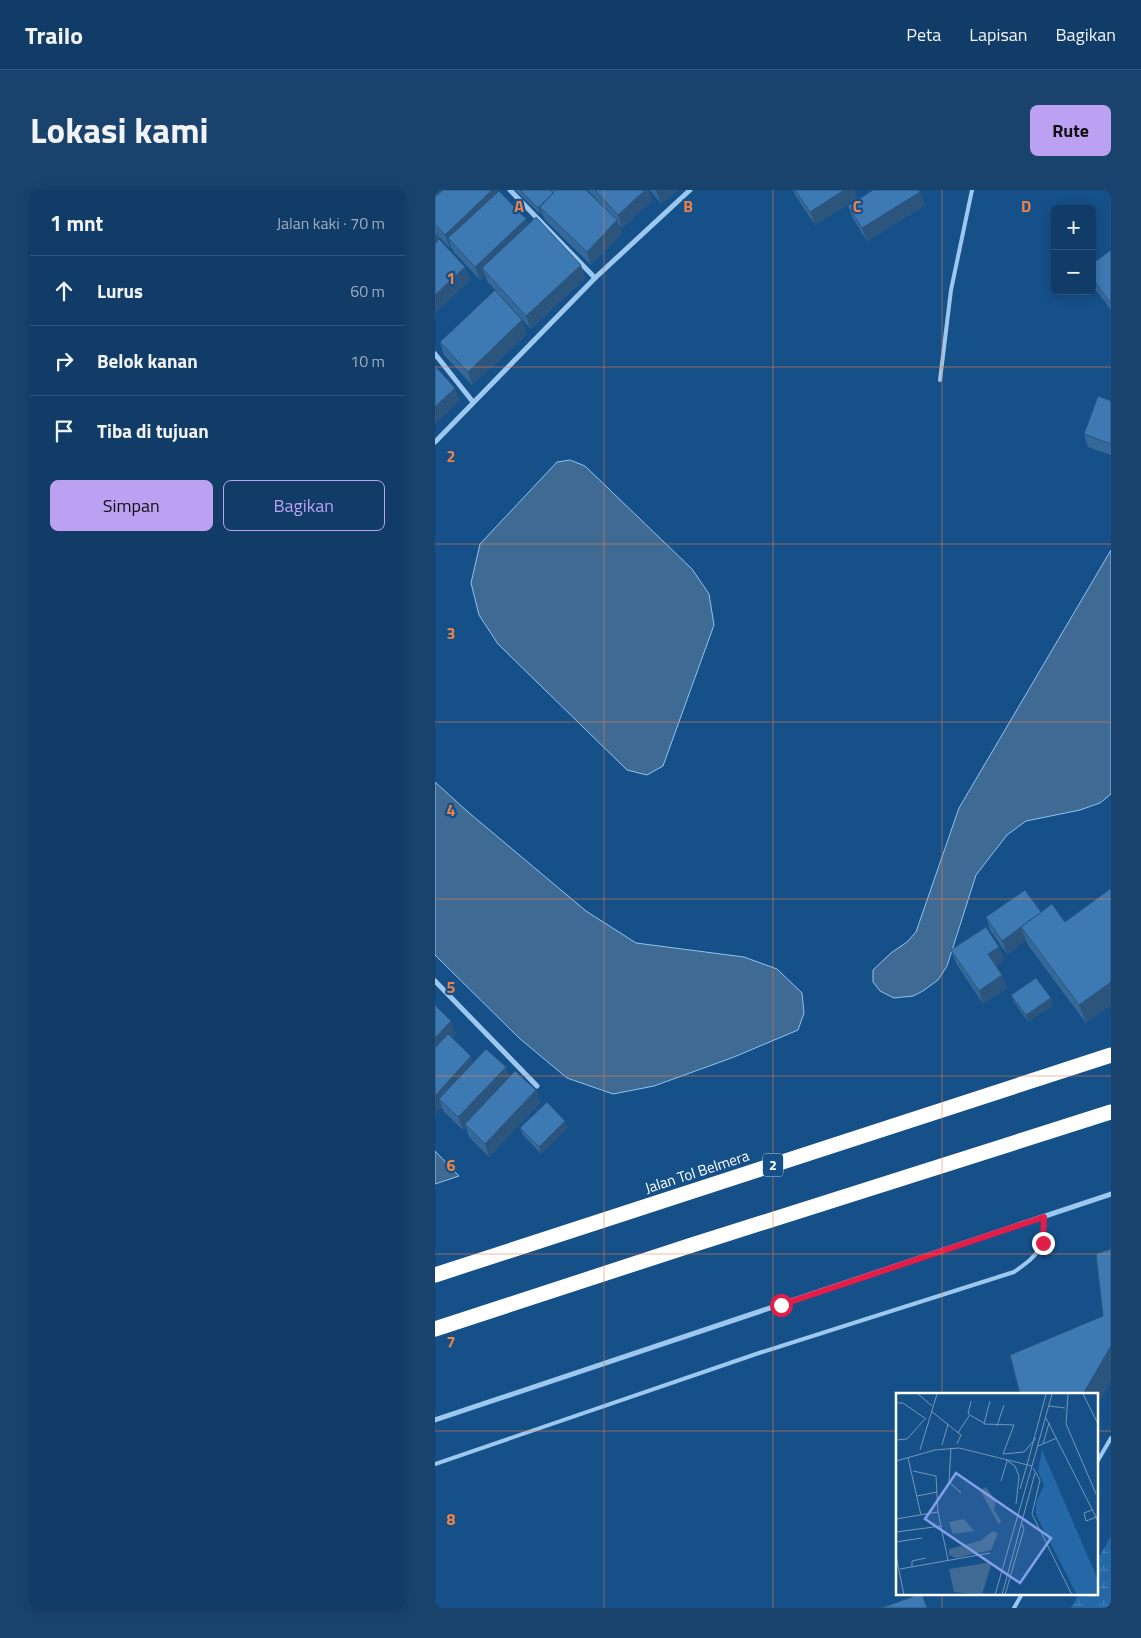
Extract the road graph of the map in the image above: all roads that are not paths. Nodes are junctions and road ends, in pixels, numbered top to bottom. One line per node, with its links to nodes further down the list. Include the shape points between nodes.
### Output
1 (511, 190): 4 (street)
2 (689, 190): 4 (street)
3 (972, 190): 6 (lane, via 951,290)
4 (595, 278): 7 (street)
5 (435, 354): 7 (street)
6 (940, 380)
7 (473, 402): 8 (street)
8 (435, 442)
9 (435, 981): 11 (street)
10 (1111, 1055): 15 (highway, Jalan Tol Belmera / 2)
11 (537, 1086)
12 (1111, 1112): 16 (highway)
13 (1111, 1194): 14 (street)
14 (1044, 1217): 17 (street); 20 (lane, via 1043,1243 1036,1256 1014,1272)
15 (435, 1275)
16 (435, 1329)
17 (435, 1420)
18 (1111, 1438): 19 (lane)
19 (1099, 1459)
20 (435, 1464)
21 (1021, 1596): 22 (lane)
22 (1014, 1608)

